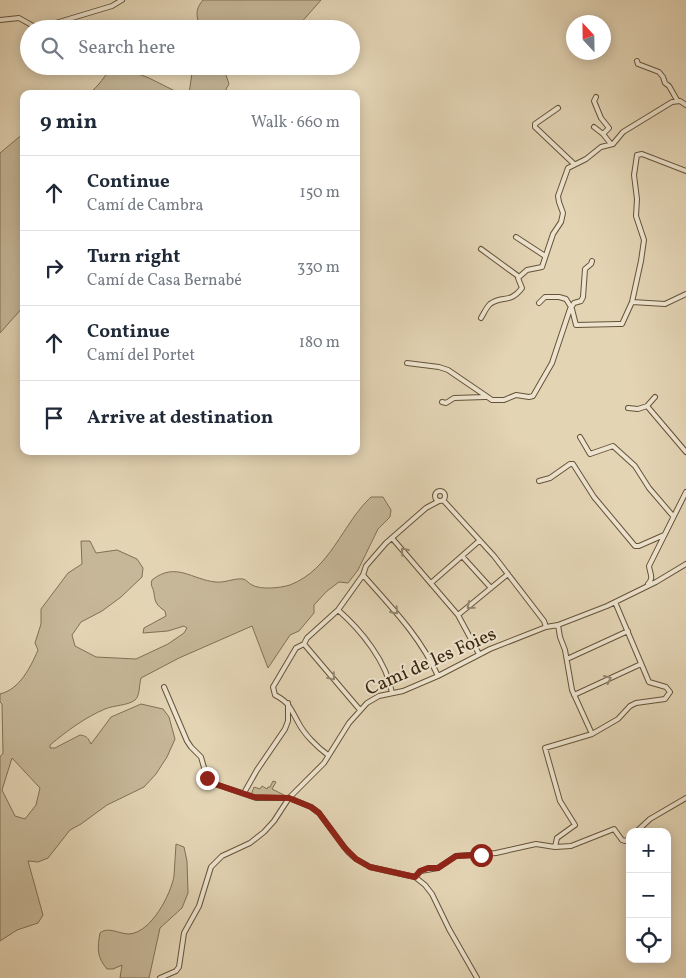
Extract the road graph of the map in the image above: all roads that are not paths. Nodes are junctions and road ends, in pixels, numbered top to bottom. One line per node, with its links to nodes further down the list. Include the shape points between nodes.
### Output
1 (122, 0): 4 (street)
2 (0, 20): 3 (street)
3 (22, 20)
4 (65, 20)
5 (637, 61): 7 (street, via 659,72)
6 (596, 97): 11 (street, via 594,101 600,118 609,128)
7 (677, 100): 8 (street); 12 (street, via 623,132)
8 (686, 105)
9 (558, 108): 13 (street, via 535,127)
10 (594, 127): 11 (street)
11 (603, 134): 12 (street)
12 (611, 144): 13 (street)
13 (574, 164): 17 (street, via 566,171 558,196 563,213)
14 (686, 170): 21 (street, via 642,154 637,156 634,175 636,216 644,240)
15 (516, 237): 17 (street)
16 (481, 250): 19 (street)
17 (545, 256): 19 (street, via 542,267)
18 (592, 261): 23 (street, via 585,269 583,297)
19 (518, 276): 24 (street, via 522,288 516,296 488,305)
20 (686, 294): 21 (street, via 665,304)
21 (632, 302): 23 (street, via 623,321 618,324 576,325)
22 (539, 303): 23 (street, via 545,297 559,297 566,299)
23 (571, 308): 27 (street, via 552,363 535,393 531,397 516,395 500,401)
24 (481, 318)
25 (407, 363): 27 (street, via 448,370)
26 (655, 396): 29 (street)
27 (485, 397): 28 (street, via 454,398)
28 (442, 402)
29 (647, 406): 30 (street); 32 (street)
30 (628, 408)
31 (580, 437): 38 (street, via 590,454 614,446 635,466)
32 (686, 452)
33 (539, 481): 39 (street, via 573,464 591,494 635,546)
34 (686, 492): 38 (street)
35 (435, 495): 36 (street, via 436,500); 36 (street, via 438,491 443,492 445,495); 37 (street)
36 (441, 500): 37 (street); 41 (street)
37 (426, 508): 40 (street)
38 (673, 516): 39 (street)
39 (664, 535): 47 (street, via 649,566 652,580)
40 (392, 538): 45 (street, via 366,566); 46 (street, one-way to 40)
41 (479, 542): 42 (street); 44 (street)
42 (462, 556): 46 (street); 48 (street)
43 (686, 564): 47 (street, Camí de les Foies)
44 (508, 574): 48 (street); 53 (street)
45 (363, 575): 50 (street); 59 (street, one-way to 59, via 417,638)
46 (432, 583): 51 (street)
47 (647, 586): 49 (street, Camí de les Foies)
48 (491, 588): 51 (street, one-way to 51)
49 (615, 602): 52 (street, Camí de les Foies); 54 (street)
50 (338, 610): 55 (street); 61 (street, via 367,640)
51 (458, 615): 56 (street)
52 (558, 624): 53 (street, Camí de les Foies); 57 (street)
53 (546, 627): 56 (street, Camí de les Foies)
54 (628, 631): 57 (street); 58 (street)
55 (304, 644): 63 (street, via 296,648 273,687 275,695); 64 (street, one-way to 64)
56 (479, 654): 59 (street, Camí de les Foies)
57 (567, 659): 62 (street)
58 (641, 664): 62 (street, one-way to 58); 65 (street, via 649,682 669,689 668,696 636,703 618,719)
59 (438, 676): 61 (street, Camí de les Foies)
60 (164, 687): 67 (street, via 187,741 203,760 207,778 215,784)
61 (392, 693): 64 (street, Camí de les Foies, via 375,698)
62 (574, 695): 65 (street)
63 (288, 703): 66 (street, via 299,724); 67 (street, via 285,729)
64 (360, 710): 66 (street, Camí de les Foies)
65 (592, 734): 72 (street, via 544,748 560,801 575,825 557,838)
66 (328, 755): 68 (street, Camí de les Foies)
67 (244, 793): 68 (street, via 259,798)
68 (289, 798): 73 (street, via 319,813 348,852 364,864); 75 (street, Camí de les Foies, via 274,822 260,836 222,856 211,868 199,906 184,933 179,967)
69 (686, 798): 70 (street)
70 (640, 828)
71 (626, 840): 72 (street, via 614,829 570,846)
72 (555, 846): 73 (street, via 536,844 496,853 456,856 438,868 420,871)
73 (415, 877): 74 (street, via 432,894)
74 (476, 976)
75 (161, 978)

